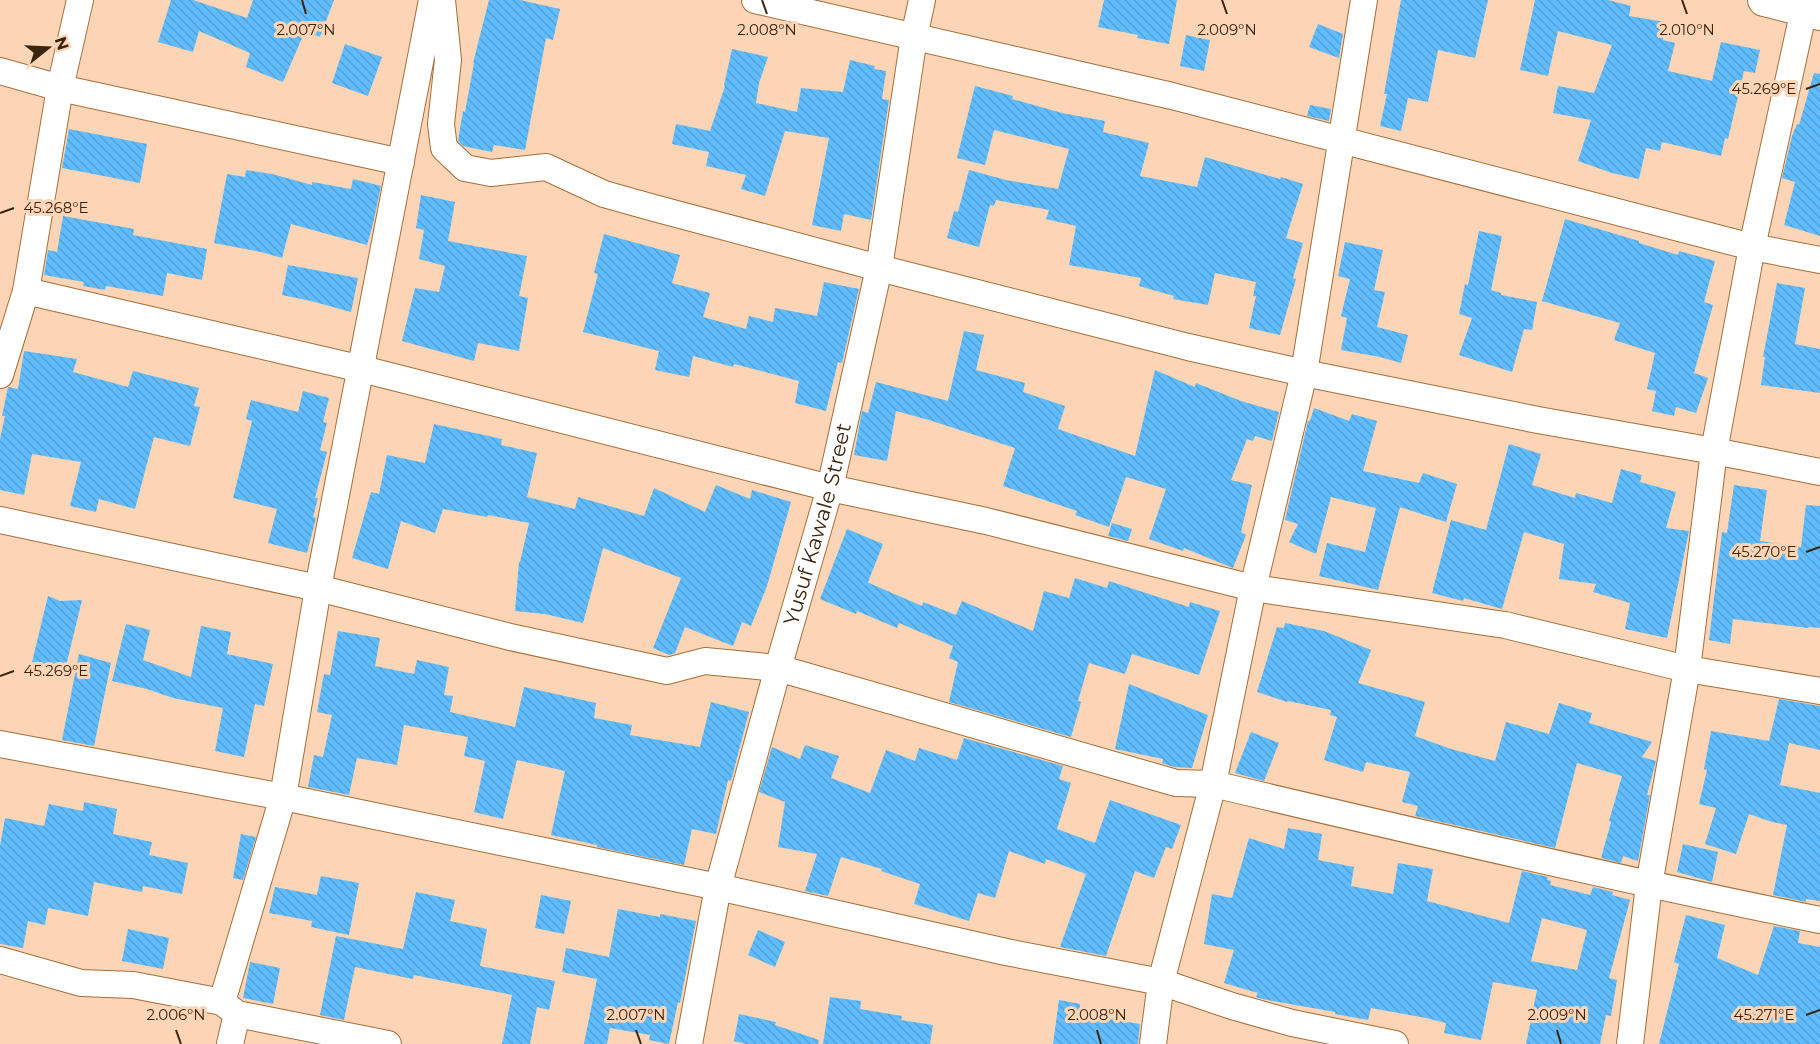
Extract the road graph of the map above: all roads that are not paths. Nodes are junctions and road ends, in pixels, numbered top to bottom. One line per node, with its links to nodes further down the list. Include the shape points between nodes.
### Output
1 (80, 0): 11 (street)
2 (432, 0): 13 (street)
3 (442, 0): 16 (street, via 448,60 441,124 444,148 465,168 491,172 546,167 604,194)
4 (755, 0): 9 (street)
5 (922, 0): 9 (street, Yusuf Kawale Street)
6 (1364, 0): 12 (street)
7 (1764, 0): 8 (street)
8 (1810, 8): 14 (street)
9 (914, 37): 12 (street); 16 (street, Yusuf Kawale Street)
10 (0, 70): 11 (street)
11 (60, 88): 13 (street); 17 (street)
12 (1341, 139): 14 (street); 19 (street)
13 (401, 162): 18 (street)
14 (1752, 247): 15 (street); 21 (street)
15 (1820, 260)
16 (879, 268): 19 (street); 23 (street, Yusuf Kawale Street)
17 (26, 291): 18 (street); 20 (street)
18 (362, 369): 23 (street); 25 (street)
19 (1304, 373): 21 (street); 26 (street)
20 (0, 375)
21 (1714, 451): 22 (street); 28 (street)
22 (1820, 472)
23 (830, 488): 26 (street, via 986,521); 27 (street, Yusuf Kawale Street)
24 (0, 520): 25 (street)
25 (318, 588): 27 (street, via 510,637 666,671 705,661); 32 (street)
26 (1253, 588): 28 (street, via 1505,625); 31 (street)
27 (778, 668): 31 (street, via 1176,783); 34 (street, Yusuf Kawale Street)
28 (1687, 669): 29 (street); 33 (street)
29 (1820, 691)
30 (0, 744): 32 (street)
31 (1213, 784): 33 (street); 37 (street)
32 (283, 797): 34 (street); 38 (street)
33 (1649, 885): 35 (street); 44 (street)
34 (718, 887): 37 (street, via 1006,952); 41 (street, Yusuf Kawale Street)
35 (1820, 920)
36 (0, 960): 38 (street, via 81,983 133,985)
37 (1161, 982): 42 (street); 43 (street, via 1292,1023)
38 (229, 1008): 39 (street); 40 (street)
39 (230, 1044)
40 (388, 1044)
41 (689, 1044)
42 (1153, 1044)
43 (1395, 1044)
44 (1630, 1044)

